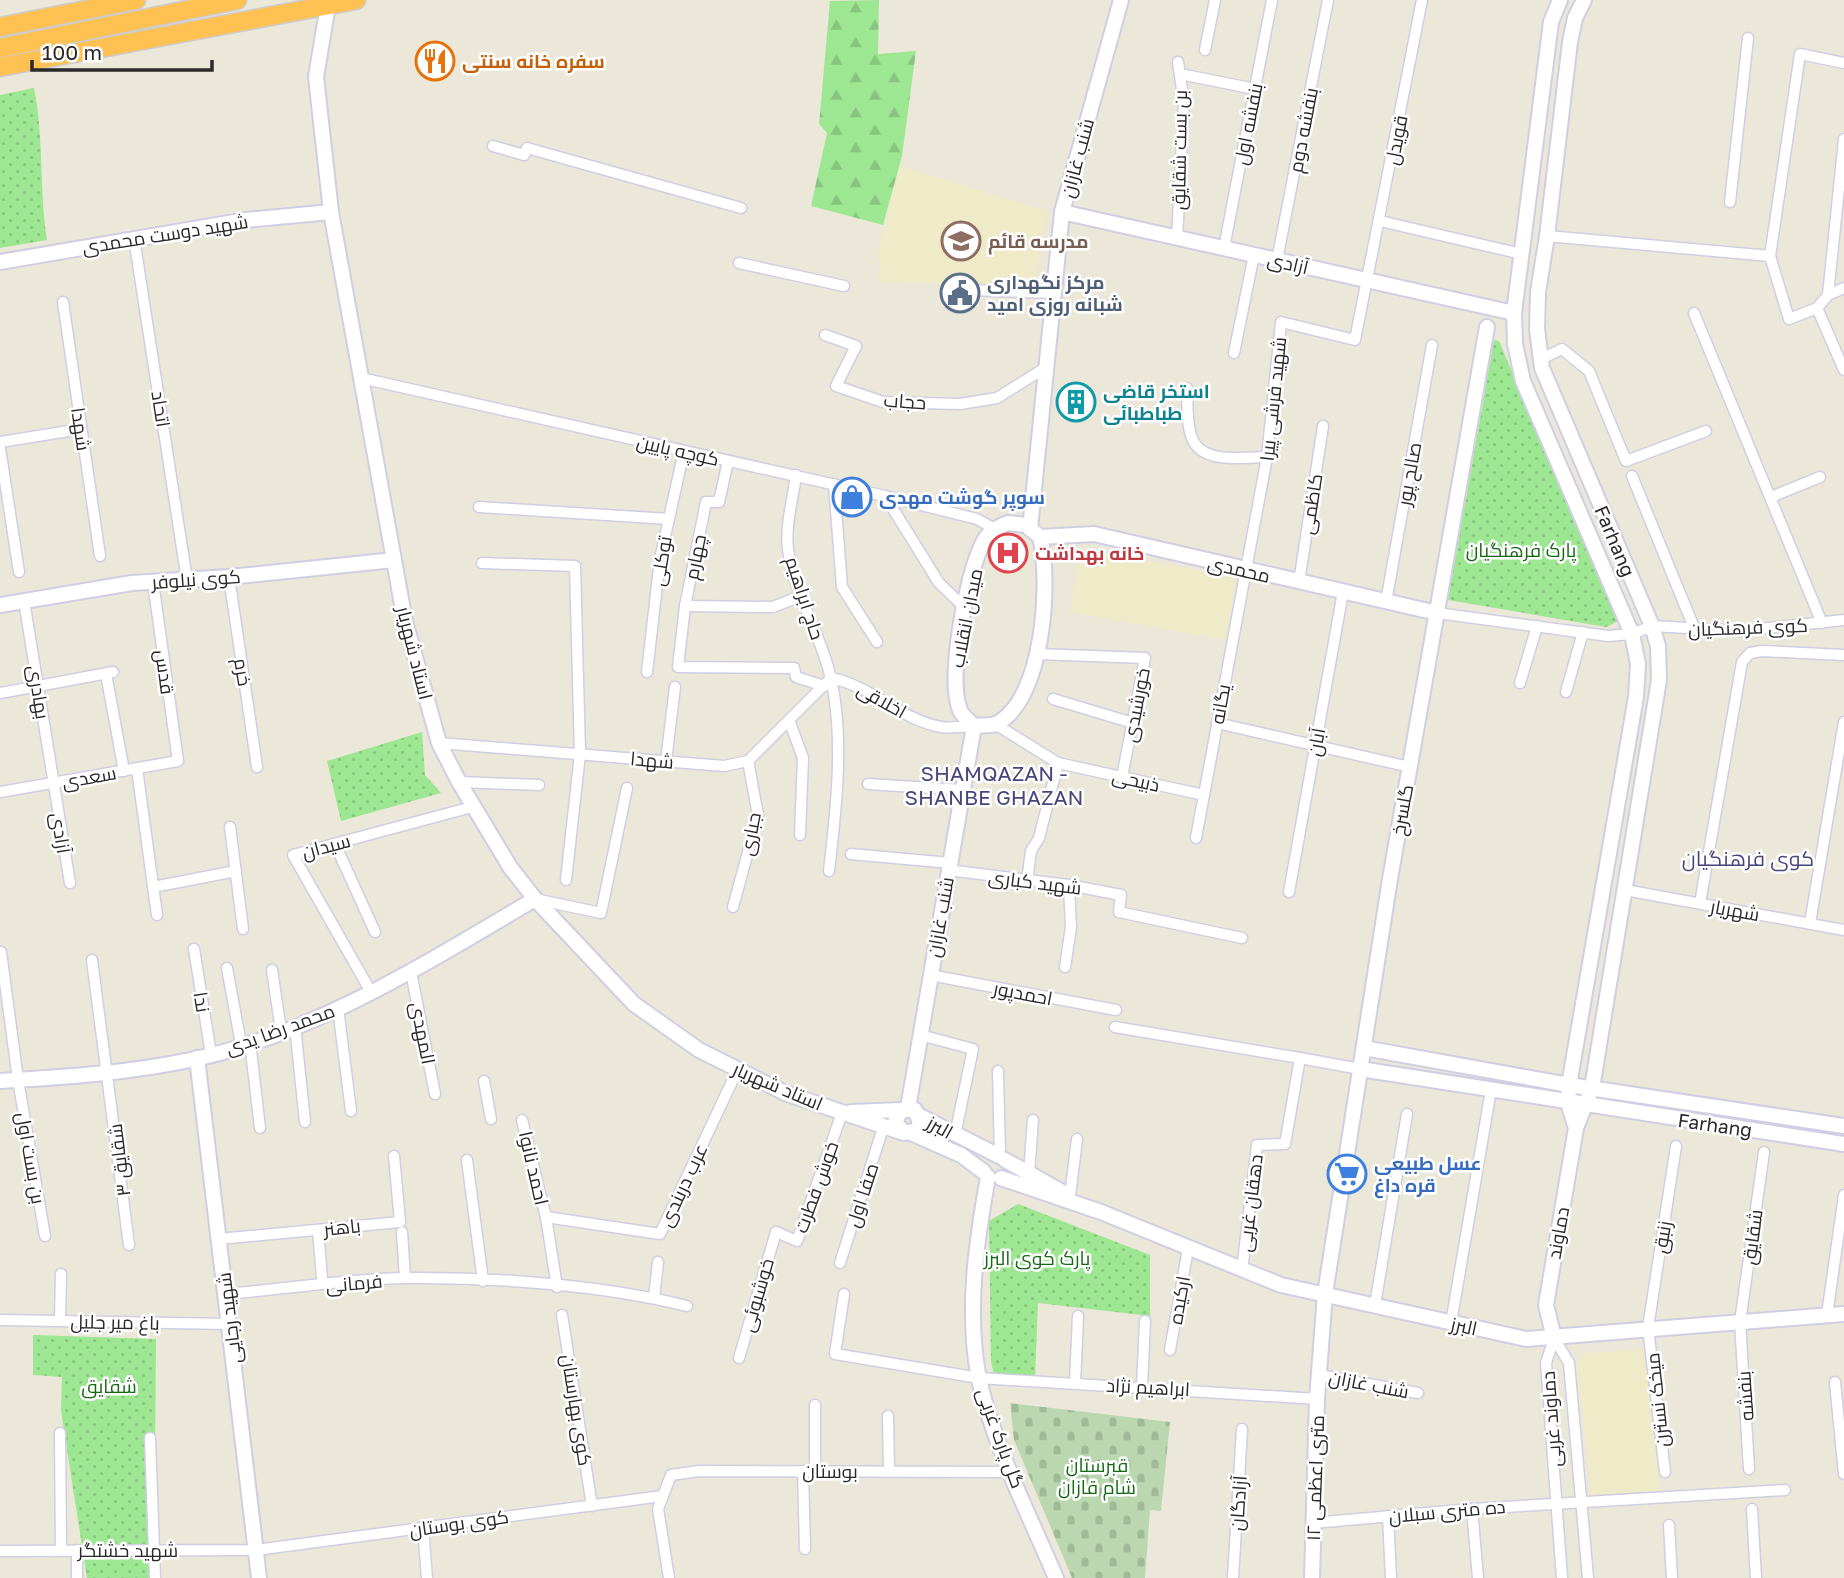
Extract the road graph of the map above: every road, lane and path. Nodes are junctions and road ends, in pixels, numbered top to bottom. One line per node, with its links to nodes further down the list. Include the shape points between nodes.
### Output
1 (136, 0): 13 (highway)
2 (237, 0): 15 (highway)
3 (356, 0): 10 (highway)
4 (1121, 0): 27 (main road, شنب غازان)
5 (1214, 0): 16 (street)
6 (1272, 0): 21 (street, بنفشه اول)
7 (1328, 0): 38 (street, بنفشه دوم)
8 (1422, 0): 28 (street, قویدل)
9 (1584, 0): 12 (main road, Farhang)
10 (328, 5): 19 (highway); 26 (main road, استاد شهریار, via 316,77)
11 (1558, 5): 12 (main road); 33 (main road, Farhang, via 1551,22)
12 (1575, 18): 29 (main road, Farhang)
13 (0, 27)
14 (1748, 38): 24 (street)
15 (0, 48)
16 (1205, 50)
17 (1178, 62): 20 (street, بن بست شقایق)
18 (1844, 63): 36 (street, via 1800,54)
19 (0, 67)
20 (1180, 74): 21 (street); 31 (street, بن بست شقایق, via 1185,103)
21 (1255, 89): 32 (street, بنفشه اول)
22 (1844, 139): 34 (street)
23 (494, 146): 25 (street, via 524,155 527,148)
24 (1730, 202)
25 (741, 208)
26 (331, 212): 30 (main road, شهید دوست محمدی); 58 (main road, استاد شهریار)
27 (1062, 212): 31 (main road, آزادی); 45 (main road, شنب غازان)
28 (1380, 221): 33 (street); 41 (street, قویدل)
29 (1548, 236): 36 (street); 55 (main road, Farhang, via 1538,292)
30 (134, 238): 39 (main road, شهید دوست محمدی); 84 (street, اتحاد)
31 (1177, 238): 32 (main road, آزادی)
32 (1224, 248): 35 (main road, آزادی)
33 (1522, 254): 49 (main road, Farhang)
34 (1832, 254): 37 (street); 46 (street)
35 (1254, 255): 38 (main road, آزادی); 54 (street)
36 (1770, 256): 48 (street, via 1789,319)
37 (1844, 256)
38 (1277, 260): 41 (main road, آزادی)
39 (0, 262)
40 (739, 263): 42 (street)
41 (1369, 281): 49 (main road, آزادی); 66 (street, شهید فرشی پیرا, via 1355,340 1281,322)
42 (844, 286)
43 (1844, 288): 46 (street)
44 (946, 289): 45 (street)
45 (1052, 293): 56 (main road, شنب غازان)
46 (1828, 295): 48 (street)
47 (62, 302): 61 (street, شهدا)
48 (1816, 307): 57 (street)
49 (1514, 313): 101 (main road, Farhang, via 1523,381)
50 (1694, 313): 73 (street)
51 (1487, 327): 94 (main road, گلسرخ)
52 (825, 335): 56 (street, حجاب, via 856,346 836,386 883,402 960,404 998,398)
53 (1432, 345): 90 (street, صالح پور)
54 (1234, 353)
55 (1541, 359): 62 (street, via 1562,349 1589,370 1626,461); 98 (main road, Farhang)
56 (1045, 368): 77 (main road, شنب غازان)
57 (1844, 370)
58 (361, 378): 65 (street, کوچه پایین); 79 (main road, استاد شهریار)
59 (1187, 388): 66 (street, via 1191,438 1197,445 1211,456)
60 (1323, 426): 86 (street, کاظمی)
61 (81, 429): 63 (street); 78 (street, شهدا)
62 (1706, 431)
63 (0, 442)
64 (0, 448): 82 (street)
65 (684, 452): 67 (street, کوچه پایین); 75 (street, توکلی)
66 (1267, 457): 81 (street, شهید فرشی پیرا)
67 (728, 461): 68 (street, کوچه پایین); 92 (street, چهارم, via 719,502 706,502)
68 (796, 475): 71 (street, کوچه پایین); 88 (street, حاج ابراهیم, via 788,547)
69 (1632, 476): 99 (street)
70 (1821, 477): 73 (street)
71 (834, 484): 72 (street, کوچه پایین); 102 (street, via 842,587)
72 (886, 496): 76 (street, کوچه پایین, via 977,519); 93 (street, via 939,583)
73 (1771, 497): 96 (street)
74 (479, 507): 75 (street)
75 (669, 520): 106 (street, توکلی)
76 (993, 528): 77 (main road, via 1008,523); 93 (main road, میدان انقلاب, via 981,546)
77 (1035, 533): 81 (main road, محمدی, via 1094,534); 103 (main road, via 1046,594)
78 (100, 556)
79 (394, 560): 83 (main road, کوی نیلوفر); 120 (main road, استاد شهریار, via 405,621)
80 (482, 563): 122 (street, via 575,566)
81 (1245, 570): 86 (main road, محمدی); 117 (street, یگانه)
82 (19, 572)
83 (229, 577): 84 (main road, کوی نیلوفر); 127 (street, خرم)
84 (187, 580): 85 (main road, کوی نیلوفر)
85 (153, 582): 89 (main road, کوی نیلوفر); 123 (street, قدس)
86 (1299, 582): 87 (main road, محمدی)
87 (1343, 592): 90 (main road, محمدی); 121 (street, آبان)
88 (801, 596): 92 (street, via 773,607); 107 (street, حاج ابراهیم)
89 (24, 601): 91 (main road, کوی نیلوفر); 109 (street, بهادری)
90 (1386, 602): 94 (main road, محمدی)
91 (0, 605)
92 (685, 606): 105 (street, چهارم)
93 (965, 608): 119 (main road, میدان انقلاب, via 955,682 960,712)
94 (1437, 613): 97 (street); 128 (main road, گلسرخ)
95 (1844, 620): 96 (street, کوی فرهنگیان)
96 (1822, 623): 99 (street, کوی فرهنگیان)
97 (1537, 626): 100 (street); 108 (street)
98 (1652, 626): 99 (street, کوی فرهنگیان); 101 (street); 142 (main road, Farhang, via 1659,680)
99 (1695, 630)
100 (1583, 632): 101 (street); 111 (street)
101 (1632, 634): 141 (main road, Farhang, via 1638,664 1636,697)
102 (877, 642)
103 (1036, 654): 116 (street, خورشیدی, via 1145,658); 118 (main road, via 1014,706)
104 (1844, 655): 159 (street, via 1762,651 1750,653 1742,662)
105 (678, 667): 107 (street, اخلاقی, via 794,668 796,677)
106 (647, 672)
107 (827, 682): 114 (street); 119 (street, اخلاقی, via 867,689 905,714 942,727); 150 (street, حاج ابراهیم, via 838,800)
108 (1520, 683)
109 (38, 686): 112 (street); 130 (street, via 110,673); 133 (street, بهادری)
110 (675, 687): 124 (street)
111 (1566, 692)
112 (0, 693)
113 (1053, 699): 116 (street)
114 (789, 720): 125 (street); 144 (street, via 803,758)
115 (1844, 722): 162 (street)
116 (1133, 723): 131 (street, خورشیدی)
117 (1217, 723): 121 (street); 139 (street, یگانه)
118 (995, 724): 119 (main road); 126 (street, ذبیحی)
119 (974, 726): 137 (main road, شنب غازان)
120 (439, 743): 122 (street, شهدا); 132 (main road, استاد شهریار)
121 (1315, 746): 128 (street); 157 (street, آبان)
122 (580, 754): 124 (street, شهدا); 151 (street)
123 (178, 761): 129 (street, سعدی)
124 (666, 761): 125 (street, شهدا, via 724,766)
125 (748, 761): 160 (street, جباری, via 758,816)
126 (1058, 763): 131 (street, ذبیحی); 152 (street, via 1040,838 1031,851)
127 (257, 767)
128 (1410, 767): 182 (main road, گلسرخ)
129 (137, 769): 130 (street, سعدی); 155 (street)
130 (124, 771): 133 (street, سعدی)
131 (1122, 777): 139 (street, ذبیحی)
132 (458, 782): 135 (street); 140 (main road, استاد شهریار)
133 (53, 783): 138 (street, سعدی); 153 (street, آزادی)
134 (868, 784): 137 (street)
135 (539, 785)
136 (627, 788): 158 (street, via 601,913)
137 (963, 790): 148 (main road, شنب غازان)
138 (0, 792)
139 (1204, 795): 145 (street, یگانه)
140 (471, 807): 146 (street, سیدان); 158 (main road, استاد شهریار)
141 (1615, 822): 142 (main road); 192 (main road, Farhang)
142 (1636, 825): 156 (main road, Farhang)
143 (230, 827): 149 (street)
144 (800, 835)
145 (1196, 838)
146 (335, 844): 165 (street); 175 (street, سیدان, via 293,855)
147 (851, 854): 148 (street)
148 (949, 867): 152 (street, شهید کباری); 174 (main road, شنب غازان)
149 (236, 871): 155 (street); 163 (street)
150 (829, 871)
151 (566, 880)
152 (1027, 881): 154 (street, شهید کباری)
153 (69, 883)
154 (1069, 885): 166 (street, شهید کباری, via 1121,895 1119,912); 170 (street, via 1072,927)
155 (153, 887): 161 (street)
156 (1625, 890): 159 (street, شهریار); 193 (main road, Farhang)
157 (1289, 892)
158 (535, 899): 173 (main road, محمد رضا یدی); 185 (main road, استاد شهریار, via 634,1004 699,1049)
159 (1700, 903): 162 (street, شهریار)
160 (733, 907)
161 (157, 915)
162 (1810, 923): 164 (street, شهریار)
163 (243, 929)
164 (1844, 930)
165 (375, 932)
166 (1242, 938)
167 (194, 949): 183 (street, ندا)
168 (1, 952): 189 (street, بن بست اول)
169 (92, 960): 188 (street, شقایق ۳)
170 (1065, 967)
171 (227, 968): 181 (street)
172 (272, 970): 179 (street)
173 (411, 972): 175 (main road, محمد رضا یدی); 195 (street, المهدی)
174 (930, 975): 177 (street, احمدپور); 180 (main road, شنب غازان)
175 (371, 992): 176 (main road, محمد رضا یدی)
176 (338, 1009): 179 (main road, محمد رضا یدی); 198 (street)
177 (1116, 1010)
178 (1115, 1027): 184 (street)
179 (288, 1029): 181 (main road, محمد رضا یدی); 205 (street)
180 (920, 1035): 199 (main road, شنب غازان); 211 (street, via 973,1049)
181 (245, 1043): 183 (main road, محمد رضا یدی); 207 (street)
182 (1364, 1048): 186 (main road, گلسرخ); 192 (main road, Farhang)
183 (204, 1056): 188 (main road, محمد رضا یدی); 229 (main road, شهید رجایی)
184 (1300, 1058): 186 (street); 234 (street, دهقان غربی, via 1285,1144 1256,1145)
185 (738, 1069): 200 (main road, استاد شهریار, via 785,1093); 224 (street, عرب دربندی, via 660,1234)
186 (1360, 1069): 194 (main road, Farhang); 242 (main road, گلسرخ)
187 (998, 1071): 217 (street)
188 (109, 1074): 189 (main road, محمد رضا یدی); 230 (street, شقایق ۳)
189 (18, 1080): 191 (main road, محمد رضا یدی); 228 (street, بن بست اول)
190 (484, 1081): 202 (street, احمد نانوا)
191 (0, 1082)
192 (1569, 1085): 193 (main road, Farhang); 196 (main road, Farhang)
193 (1592, 1088): 197 (main road, Farhang); 206 (main road, Farhang)
194 (1491, 1090): 196 (main road, Farhang); 254 (street)
195 (435, 1094)
196 (1568, 1103): 197 (main road, Farhang); 209 (main road, Farhang)
197 (1587, 1106): 209 (main road, Farhang); 213 (main road, Farhang)
198 (351, 1111)
199 (910, 1111): 200 (main road, استاد شهریار); 210 (main road, via 917,1130); 210 (main road, via 895,1122); 211 (main road, البرز)
200 (842, 1113): 208 (main road, استاد شهریار); 227 (street, خوش فطرت, via 797,1241)
201 (1408, 1114): 244 (street)
202 (491, 1119)
203 (522, 1120): 224 (street, احمد نانوا)
204 (1033, 1120): 219 (street)
205 (305, 1122)
206 (1844, 1126)
207 (260, 1128)
208 (883, 1128): 210 (main road, استاد شهریار); 233 (street, صفا اول)
209 (1576, 1128): 257 (main road, دماوند, via 1546,1305)
210 (907, 1133): 220 (main road, البرز, via 961,1155)
211 (955, 1135): 217 (main road, البرز)
212 (1077, 1139): 222 (street)
213 (1844, 1144)
214 (1676, 1146): 256 (street, زنبق)
215 (1764, 1152): 253 (street, شقایق)
216 (394, 1156): 225 (street, باهنر, via 400,1222)
217 (1001, 1157): 219 (main road, البرز); 220 (main road, via 1006,1173); 220 (main road, via 986,1159)
218 (467, 1160): 238 (street)
219 (1029, 1173): 222 (main road, البرز)
220 (992, 1177): 223 (main road, البرز); 261 (main road, گل پارک غربی, via 983,1208 973,1287)
221 (1844, 1195): 248 (street)
222 (1070, 1196): 223 (main road, البرز)
223 (1101, 1212): 231 (main road, البرز)
224 (546, 1217): 239 (street, احمد نانوا)
225 (318, 1230): 229 (street, باهنر); 236 (street)
226 (402, 1232): 237 (street)
227 (776, 1232): 259 (street, خوشبوئی)
228 (45, 1236)
229 (219, 1239): 240 (main road, شهید رجایی)
230 (129, 1245)
231 (1188, 1249): 234 (main road, البرز); 258 (street, ارکیده)
232 (658, 1262): 243 (street)
233 (840, 1263)
234 (1242, 1270): 242 (main road, البرز, via 1281,1285)
235 (61, 1274): 251 (street)
236 (321, 1278)
237 (405, 1278): 238 (street, فرمانی); 240 (street, فرمانی)
238 (483, 1281): 239 (street, فرمانی)
239 (557, 1287): 243 (street, فرمانی)
240 (226, 1294): 255 (main road, شهید رجایی)
241 (844, 1294): 261 (street, ابراهیم نژاد, via 835,1354)
242 (1325, 1294): 244 (main road, البرز); 260 (main road, ۱۲ متری اعظمی)
243 (653, 1298): 245 (street, فرمانی)
244 (1375, 1305): 254 (main road, البرز)
245 (687, 1306)
246 (1844, 1314): 248 (main road, البرز)
247 (562, 1315): 283 (street, کوی بهارستان)
248 (1827, 1315): 253 (main road, البرز)
249 (1078, 1316): 263 (street)
250 (0, 1320): 251 (street, باغ میر جلیل)
251 (60, 1321): 255 (street, باغ میر جلیل)
252 (1146, 1321): 264 (street)
253 (1740, 1322): 256 (main road, البرز); 272 (street, بنفشه)
254 (1451, 1323): 257 (main road, البرز, via 1526,1339)
255 (229, 1324): 294 (main road, شهید رجایی)
256 (1648, 1328): 257 (main road, البرز); 277 (street, میخک نسترن)
257 (1554, 1338): 281 (street, دماوند غربی, via 1569,1363); 282 (street, دماوند غربی, via 1546,1363)
258 (1170, 1350)
259 (739, 1358)
260 (1319, 1375): 265 (street, شنب غازان); 266 (main road, ۱۲ متری اعظمی)
261 (979, 1378): 263 (street, ابراهیم نژاد); 276 (main road, گل پارک غربی)
262 (1835, 1382): 278 (street)
263 (1075, 1383): 264 (street, ابراهیم نژاد)
264 (1142, 1387): 266 (street, ابراهیم نژاد)
265 (1418, 1393)
266 (1317, 1399): 287 (main road, ۱۲ متری اعظمی)
267 (815, 1405): 274 (street)
268 (888, 1416): 275 (street)
269 (1242, 1429): 302 (street, آزادگان)
270 (60, 1433): 291 (street)
271 (150, 1438): 293 (street)
272 (1749, 1469)
273 (803, 1471): 274 (street, بوستان); 280 (street, بوستان, via 671,1475); 290 (street)
274 (815, 1471): 275 (street, بوستان)
275 (889, 1471): 276 (street, بوستان)
276 (1012, 1472): 301 (main road, گل پارک غربی)
277 (1665, 1472)
278 (1844, 1474)
279 (1785, 1490): 281 (street, ده متری سبلان)
280 (662, 1496): 283 (street, کوی بوستان); 300 (street, via 658,1509)
281 (1582, 1503): 282 (street, ده متری سبلان); 307 (street, دماوند غربی)
282 (1557, 1504): 285 (street, ده متری سبلان); 306 (street, دماوند غربی)
283 (592, 1506): 289 (street, کوی بوستان)
284 (1752, 1508): 309 (street)
285 (1472, 1509): 286 (street, ده متری سبلان); 305 (street)
286 (1388, 1516): 287 (street, ده متری سبلان); 304 (street)
287 (1313, 1522): 303 (main road, ۱۲ متری اعظمی)
288 (1669, 1525): 308 (street)
289 (422, 1528): 294 (street, کوی بوستان); 299 (street)
290 (805, 1549)
291 (61, 1550): 292 (street, شهید خشتگر); 295 (street, شهید خشتگر)
292 (77, 1550): 293 (street, شهید خشتگر); 296 (street)
293 (154, 1550): 294 (street, شهید خشتگر); 297 (street)
294 (256, 1550): 298 (main road, شهید رجایی)
295 (0, 1551)
296 (77, 1578)
297 (155, 1578)
298 (259, 1578)
299 (427, 1578)
300 (669, 1578)
301 (1056, 1578)
302 (1233, 1578)
303 (1312, 1578)
304 (1391, 1578)
305 (1478, 1578)
306 (1562, 1578)
307 (1588, 1578)
308 (1672, 1578)
309 (1756, 1578)

